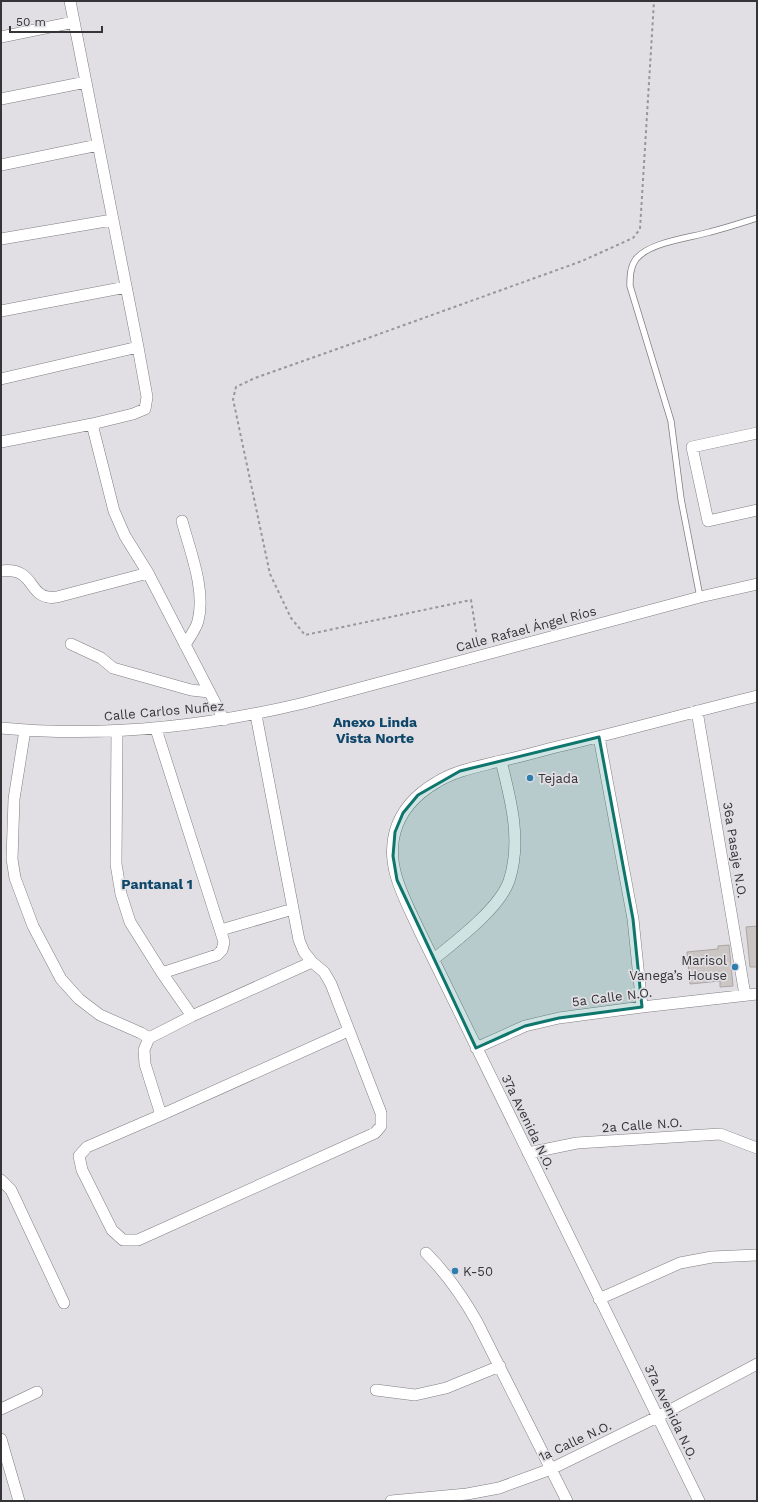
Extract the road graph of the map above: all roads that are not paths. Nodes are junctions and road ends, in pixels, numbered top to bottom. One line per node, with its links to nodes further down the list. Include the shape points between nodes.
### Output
1 (70, 1): 2 (street)
2 (74, 22): 3 (street); 4 (street)
3 (1, 37)
4 (86, 82): 5 (street); 6 (street)
5 (1, 99)
6 (98, 145): 7 (street); 9 (street)
7 (1, 165)
8 (757, 218): 23 (lane, via 645,252 636,260 630,273 630,286 671,421 680,499)
9 (112, 220): 10 (street); 11 (street)
10 (1, 239)
11 (126, 287): 12 (street); 13 (street)
12 (1, 311)
13 (138, 348): 14 (street); 15 (street, via 147,397 145,410)
14 (1, 379)
15 (92, 424): 17 (street); 21 (street, via 114,511 125,536)
16 (757, 433): 18 (street, via 692,447 708,521)
17 (1, 442)
18 (757, 510)
19 (182, 521): 25 (street, via 198,580 200,607 198,622)
20 (1, 571): 21 (street, via 20,572 46,597 57,597)
21 (148, 573): 25 (street)
22 (757, 584): 23 (street, Calle Rafael Ángel Ríos)
23 (700, 597): 28 (street, Calle Rafael Ángel Ríos)
24 (71, 644): 26 (street, via 101,658 113,668 191,690)
25 (185, 645): 26 (street)
26 (209, 692): 31 (street)
27 (757, 696): 29 (street, 37a Avenida N.O.)
28 (304, 703): 30 (street, Calle Carlos Nuñez)
29 (698, 710): 36 (street, 37a Avenida N.O.); 44 (street, 36a Pasaje N.O.)
30 (256, 714): 31 (street, Calle Carlos Nuñez); 38 (street)
31 (224, 720): 33 (street, Calle Carlos Nuñez)
32 (1, 728): 34 (street, Calle Carlos Nuñez)
33 (156, 729): 35 (street, Calle Carlos Nuñez); 39 (street)
34 (25, 730): 35 (street, Calle Carlos Nuñez); 48 (street, via 14,799 12,859 14,878 33,926 61,979 79,999 100,1015)
35 (117, 732): 42 (street, via 116,864 121,894 130,922)
36 (599, 737): 37 (street, 37a Avenida N.O.); 45 (street, via 632,919)
37 (501, 761): 40 (street, via 515,831 514,858 508,882 495,903 472,927); 40 (street, 37a Avenida N.O., via 460,771 437,782 418,795 403,813 395,832 393,856 397,880)
38 (293, 909): 39 (street); 41 (street, via 299,940)
39 (221, 930): 42 (street, via 224,942 222,950 217,955)
40 (434, 959): 49 (street, 37a Avenida N.O.)
41 (312, 962): 46 (street); 47 (street, via 324,972 331,984)
42 (162, 973): 46 (street)
43 (757, 994): 44 (street, 5a Calle N.O.)
44 (745, 995): 45 (street, 5a Calle N.O.)
45 (642, 1007): 49 (street, 5a Calle N.O., via 559,1018 525,1026)
46 (192, 1016): 48 (street)
47 (348, 1031): 50 (street); 50 (street, via 381,1113 382,1126 374,1133 138,1240 123,1240 112,1230 82,1170 80,1156 88,1147)
48 (148, 1038): 50 (street, via 144,1050 145,1064)
49 (476, 1048): 52 (street, 37a Avenida N.O.)
50 (162, 1115)
51 (757, 1148): 52 (street, 2a Calle N.O., via 720,1134 577,1144)
52 (528, 1153): 56 (street, 37a Avenida N.O.)
53 (1, 1180): 57 (street, via 11,1190)
54 (426, 1253): 59 (street, via 464,1299)
55 (757, 1255): 56 (street, via 712,1256 680,1263)
56 (599, 1299): 63 (street, 37a Avenida N.O.)
57 (64, 1304)
58 (757, 1364): 63 (street, 1a Calle N.O.)
59 (500, 1366): 60 (street, via 446,1388 415,1395); 65 (street)
60 (376, 1390)
61 (37, 1392): 62 (street)
62 (1, 1409)
63 (657, 1417): 65 (street, 1a Calle N.O.); 69 (street, 37a Avenida N.O.)
64 (1, 1439): 66 (street)
65 (551, 1469): 67 (street, 1a Calle N.O., via 498,1488 467,1494); 68 (street)
66 (20, 1501)
67 (391, 1501)
68 (567, 1501)
69 (698, 1501)

